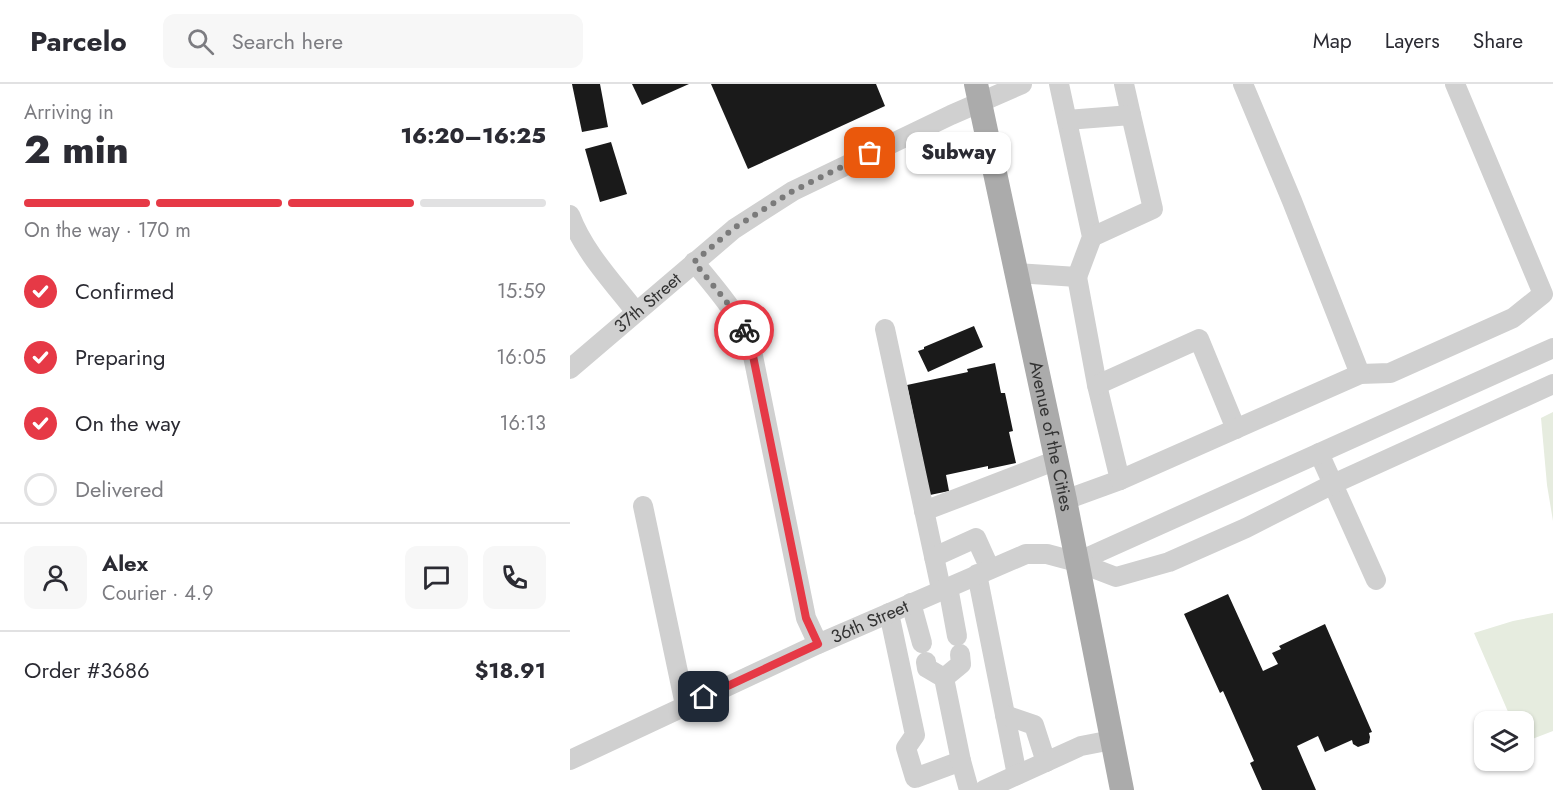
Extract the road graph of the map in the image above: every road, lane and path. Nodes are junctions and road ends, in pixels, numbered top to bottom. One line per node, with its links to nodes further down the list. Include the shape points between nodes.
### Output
1 (1022, 84): 6 (street, 37th Street)
2 (1059, 84): 8 (street)
3 (1124, 84): 7 (street)
4 (1243, 84): 18 (street)
5 (1455, 84): 18 (street, via 1543,294 1513,318 1390,373)
6 (978, 94): 11 (street, 37th Street, via 951,114 793,191 734,228); 12 (main road, Avenue of the Cities)
7 (1131, 115): 8 (street); 10 (street, via 1153,209)
8 (1067, 120): 10 (street)
9 (570, 215): 14 (street, via 590,253)
10 (1092, 237): 13 (street)
11 (694, 262): 14 (street, 37th Street); 36 (street, via 736,316 751,346 806,618)
12 (1016, 273): 13 (street); 23 (main road, Avenue of the Cities)
13 (1077, 277): 20 (street)
14 (636, 312): 17 (street, 37th Street)
15 (885, 329): 28 (street)
16 (1553, 348): 22 (street)
17 (570, 369)
18 (1360, 374): 21 (street)
19 (1553, 384): 25 (street, 36th Street)
20 (1097, 385): 21 (street, via 1199,339); 24 (street)
21 (1236, 429): 24 (street)
22 (1319, 453): 25 (street); 30 (street)
23 (1057, 460): 26 (main road, Avenue of the Cities); 28 (street)
24 (1120, 480): 26 (street)
25 (1333, 484): 30 (street, 36th Street, via 1169,562 1116,577); 32 (street)
26 (1065, 500): 30 (main road, Avenue of the Cities)
27 (643, 506): 38 (street)
28 (924, 511): 29 (street)
29 (934, 557): 31 (street, via 976,538); 33 (street)
30 (1077, 562): 31 (street, 36th Street, via 1026,554); 40 (main road, Avenue of the Cities)
31 (984, 572): 33 (street, 36th Street); 39 (street)
32 (1376, 580)
33 (944, 588): 34 (street, 36th Street); 37 (street, via 961,664)
34 (911, 603): 35 (street, 36th Street); 37 (street, via 927,668)
35 (889, 613): 36 (street, 36th Street); 42 (street, via 915,735 906,748 915,778)
36 (818, 644): 38 (street, 36th Street)
37 (944, 678): 42 (street)
38 (686, 705): 41 (street, 36th Street)
39 (1005, 715): 43 (street, via 1034,725); 44 (street)
40 (1112, 740): 43 (street, via 1081,746); 47 (main road, Avenue of the Cities)
41 (570, 760)
42 (961, 760): 45 (street)
43 (1046, 762): 44 (street)
44 (1017, 775): 46 (street)
45 (969, 790)
46 (984, 790)
47 (1122, 790)

